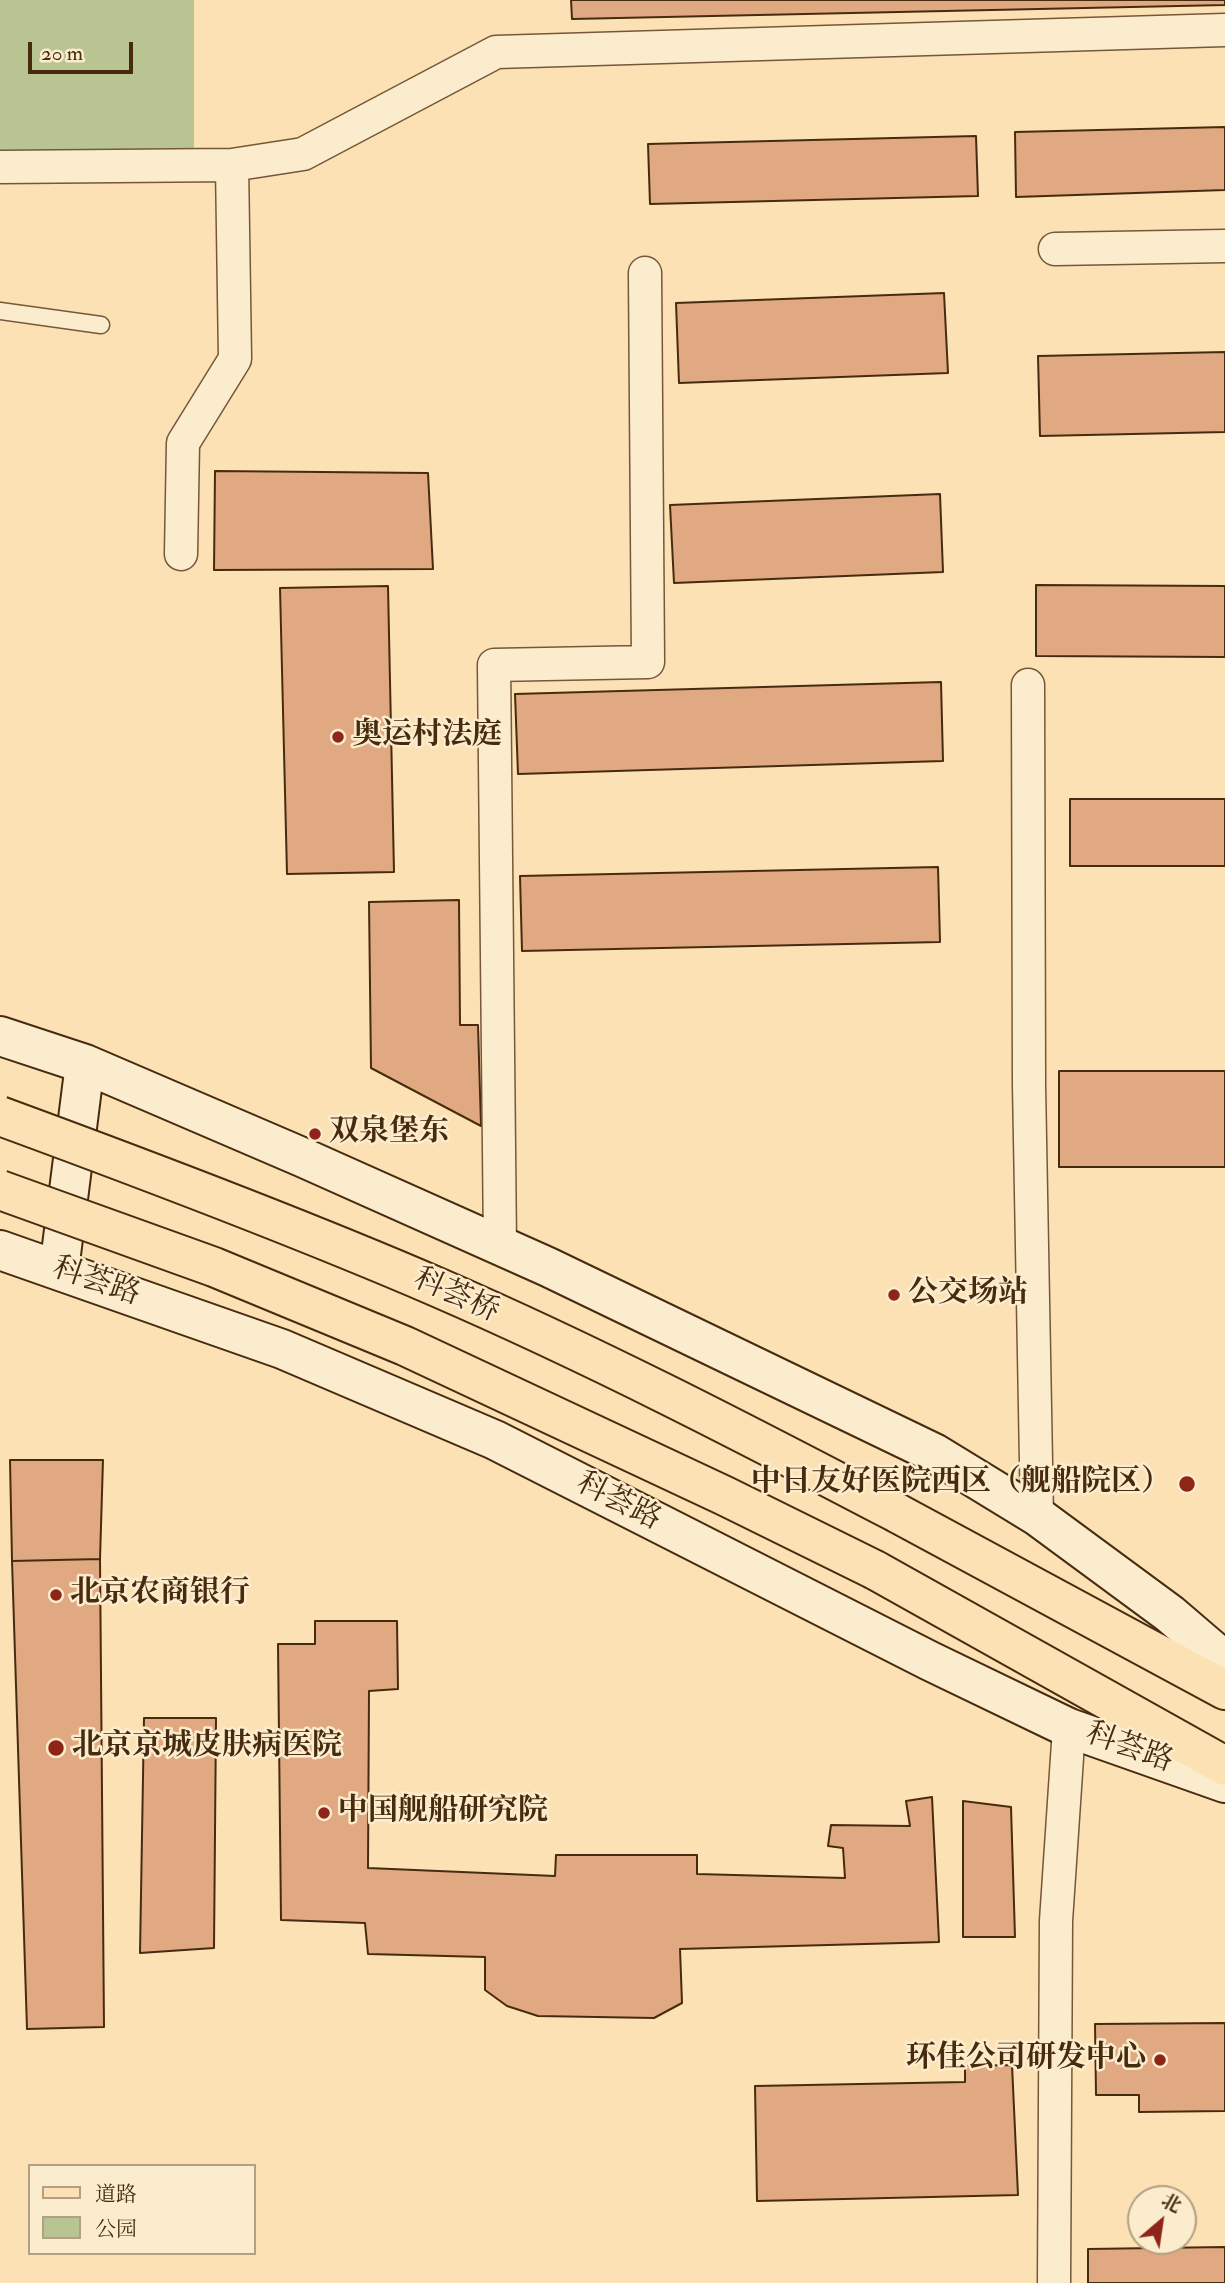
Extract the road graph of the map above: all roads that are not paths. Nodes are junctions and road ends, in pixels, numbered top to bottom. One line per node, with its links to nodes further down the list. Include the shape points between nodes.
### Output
1 (1225, 30): 2 (street, via 496,52 303,154)
2 (232, 165): 3 (street); 9 (street, via 235,359 183,443)
3 (0, 167)
4 (1225, 246): 5 (street)
5 (1055, 249)
6 (645, 273): 15 (street, via 648,662 494,666)
7 (0, 311): 8 (lane)
8 (102, 325)
9 (181, 554)
10 (1028, 685): 18 (street)
11 (0, 1035): 12 (street)
12 (85, 1064): 15 (street); 17 (street)
13 (0, 1116): 20 (main road, 科荟桥, bridge, via 232,1202 439,1288 603,1364 897,1513)
14 (0, 1190): 22 (main road, 科荟路, bridge, via 214,1268 405,1346 726,1496 875,1570)
15 (500, 1246): 18 (street, via 934,1454)
16 (0, 1250): 17 (street, 科荟路)
17 (59, 1269): 21 (street, 科荟路, via 282,1349 495,1440)
18 (1037, 1516): 19 (street, via 1170,1614)
19 (1225, 1661)
20 (1225, 1690)
21 (1069, 1728): 23 (street, 科荟路); 24 (street, via 1055,1921)
22 (1225, 1766)
23 (1225, 1783)
24 (1054, 2283)

